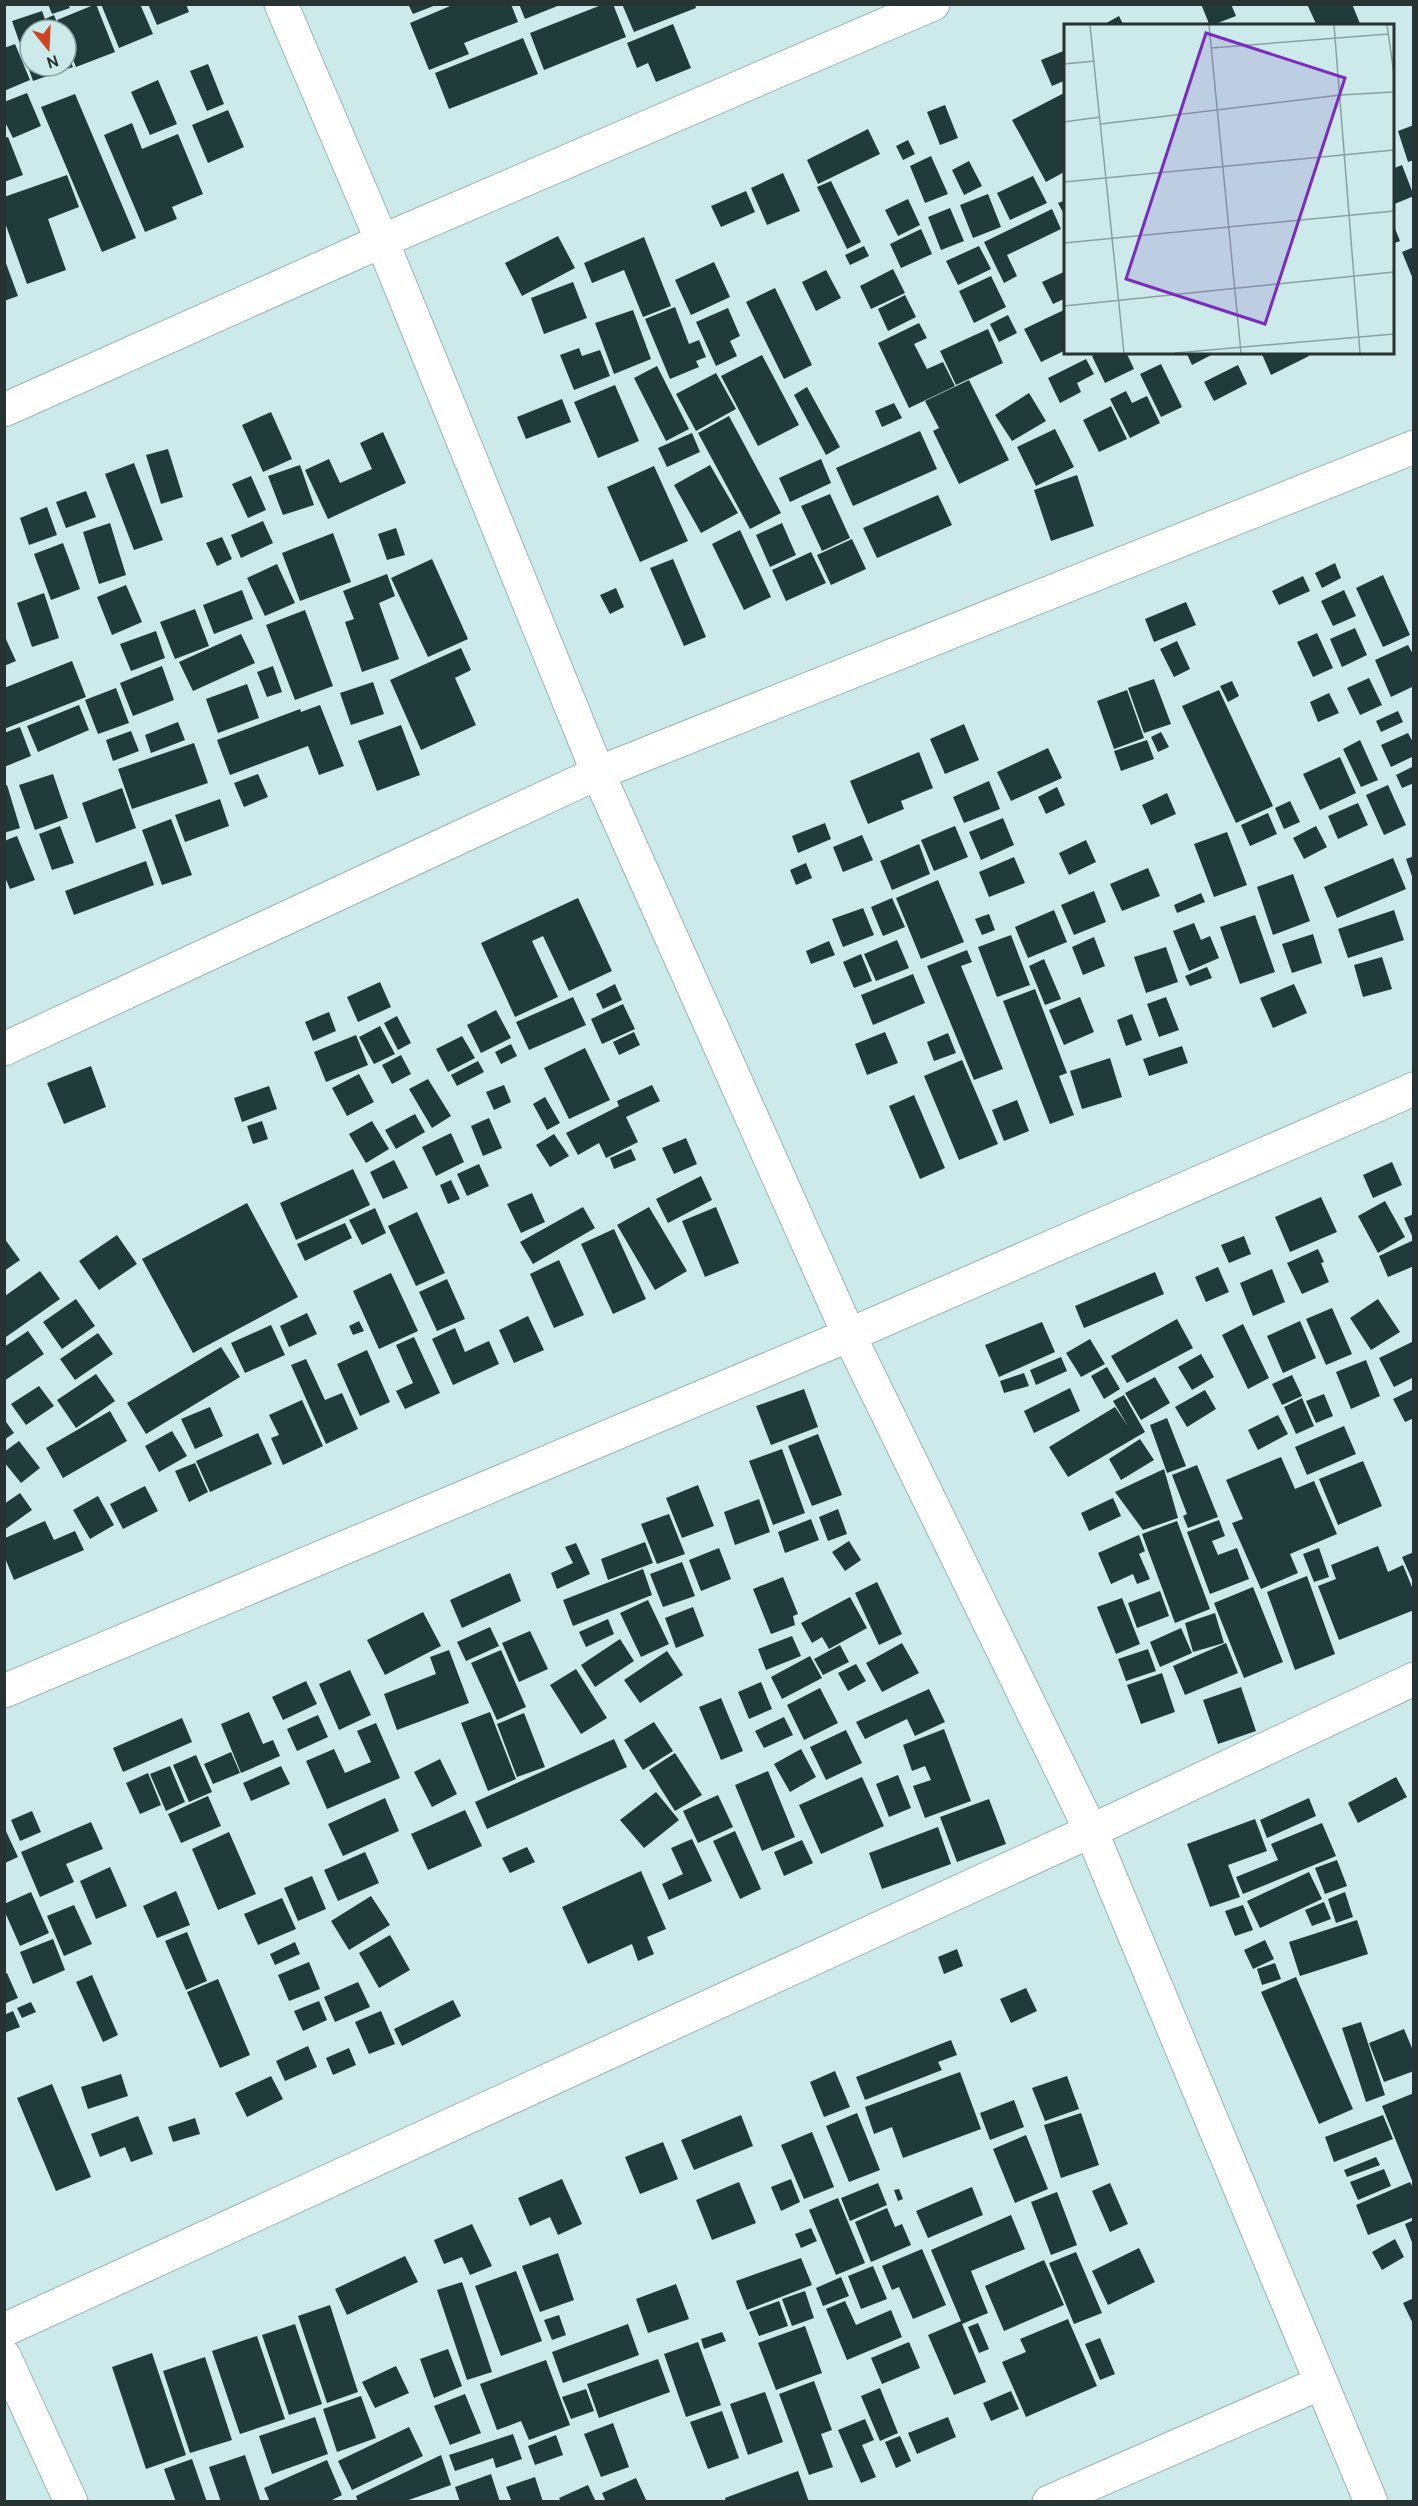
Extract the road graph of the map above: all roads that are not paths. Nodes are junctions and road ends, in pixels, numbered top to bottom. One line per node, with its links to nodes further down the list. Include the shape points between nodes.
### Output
1 (281, 4): 3 (street)
2 (933, 4): 3 (street)
3 (382, 241): 4 (street); 6 (street)
4 (4, 410)
5 (1413, 447): 6 (street)
6 (597, 772): 7 (street); 9 (street)
7 (4, 1049)
8 (1413, 1089): 9 (street)
9 (849, 1335): 11 (street); 12 (street)
10 (1413, 1679): 12 (street)
11 (4, 1691)
12 (1091, 1831): 13 (street); 15 (street)
13 (4, 2330)
14 (4, 2356): 16 (street)
15 (1321, 2384): 17 (street); 18 (street)
16 (71, 2502)
17 (1049, 2502)
18 (1371, 2502)

